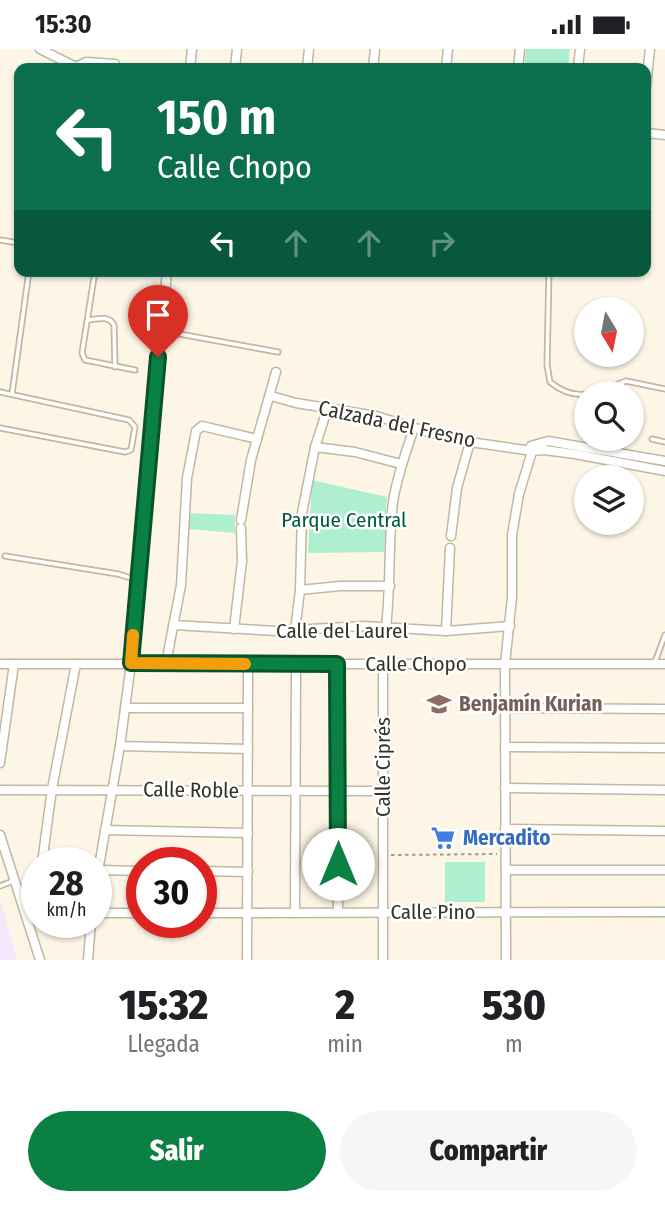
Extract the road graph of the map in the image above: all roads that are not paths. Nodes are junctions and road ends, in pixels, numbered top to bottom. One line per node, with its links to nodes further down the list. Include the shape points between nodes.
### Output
1 (40, 49): 2 (street)
2 (67, 63)
3 (28, 277): 16 (lane)
4 (94, 277): 7 (lane)
5 (166, 277): 8 (street)
6 (548, 277): 17 (lane, via 550,382)
7 (88, 320): 10 (lane, via 112,320); 10 (lane, via 82,353 85,360)
8 (161, 330): 9 (lane); 34 (street)
9 (278, 352)
10 (115, 367): 11 (lane)
11 (135, 370)
12 (276, 372): 18 (street)
13 (644, 385): 14 (lane)
14 (665, 389)
15 (0, 392): 16 (lane)
16 (12, 394): 20 (lane, via 129,420 135,427 133,445 125,451)
17 (574, 395)
18 (271, 396): 19 (street, Calzada del Fresno); 22 (street)
19 (328, 407): 21 (street, Calzada del Fresno); 26 (street)
20 (0, 428)
21 (414, 428): 24 (street, Calzada del Fresno); 29 (street)
22 (257, 439): 37 (street, via 202,426 196,431); 40 (street, via 245,487)
23 (652, 439): 25 (lane)
24 (470, 442): 27 (street, Calzada del Fresno); 31 (street, via 457,488)
25 (665, 442)
26 (315, 446): 29 (street); 36 (street, via 302,513)
27 (530, 448): 28 (street, Calzada del Fresno, via 548,441); 30 (street, Calzada del Fresno); 38 (street, via 512,535)
28 (665, 461)
29 (401, 464): 35 (street, via 393,504)
30 (665, 471)
31 (451, 536)
32 (450, 548): 42 (street)
33 (5, 556): 34 (lane)
34 (139, 581): 46 (street)
35 (390, 586): 36 (street); 39 (street)
36 (300, 590): 41 (street)
37 (173, 625): 40 (street, Calle del Laurel); 44 (street)
38 (510, 626): 42 (street, Calle del Laurel); 53 (street)
39 (386, 627): 41 (street, Calle del Laurel); 42 (street, Calle del Laurel)
40 (234, 629): 41 (street, Calle del Laurel)
41 (295, 631)
42 (446, 631)
43 (665, 635): 54 (lane)
44 (168, 653)
45 (14, 663): 47 (street, Calle Chopo); 48 (street, Calle Chopo); 64 (street)
46 (131, 663): 48 (street, Calle Chopo); 49 (street, Calle Chopo); 56 (street)
47 (0, 664)
48 (76, 664): 66 (street)
49 (248, 664): 50 (street, Calle Chopo); 57 (street)
50 (296, 664): 51 (street, Calle Chopo); 71 (street)
51 (337, 664): 52 (street, Calle Chopo); 72 (street)
52 (383, 664): 53 (street, Calle Chopo); 73 (street, Calle Ciprés)
53 (505, 664): 54 (street, Calle Chopo); 58 (street)
54 (655, 664): 55 (street, Calle Chopo)
55 (665, 664)
56 (125, 708): 57 (street); 60 (street)
57 (248, 708): 63 (street)
58 (505, 708): 59 (street); 61 (street)
59 (665, 709)
60 (120, 746): 63 (street); 67 (street)
61 (505, 747): 62 (street); 65 (street)
62 (665, 748)
63 (248, 749): 70 (street)
64 (0, 763)
65 (505, 788): 69 (street); 74 (street)
66 (52, 789): 67 (street, Calle Roble); 68 (street, Calle Roble); 79 (street)
67 (111, 789): 70 (street, Calle Roble); 75 (street)
68 (0, 790)
69 (665, 790)
70 (248, 791): 71 (street, Calle Roble); 77 (street)
71 (296, 791): 72 (street, Calle Roble); 89 (street)
72 (337, 791): 73 (street, Calle Roble); 90 (street)
73 (383, 792): 91 (street, Calle Ciprés)
74 (505, 829): 76 (street); 81 (street)
75 (105, 830): 77 (street); 80 (street)
76 (665, 831)
77 (248, 833): 84 (street)
78 (0, 835): 85 (street)
79 (45, 847)
80 (102, 847)
81 (506, 870): 82 (street); 92 (street)
82 (665, 870)
83 (217, 871): 84 (street)
84 (248, 872): 88 (street)
85 (15, 881): 86 (lane); 87 (street)
86 (0, 886)
87 (21, 900)
88 (247, 912): 89 (street, Calle Pino); 94 (street, Calle Pino); 99 (street)
89 (295, 912): 90 (street, Calle Pino)
90 (338, 912): 91 (street, Calle Pino)
91 (382, 912): 92 (street, Calle Pino); 100 (street, Calle Ciprés)
92 (506, 912): 93 (street, Calle Pino); 101 (street)
93 (665, 912)
94 (217, 913)
95 (33, 938): 97 (street)
96 (89, 938): 98 (street)
97 (40, 960)
98 (88, 960)
99 (247, 960)
100 (383, 960)
101 (506, 960)

